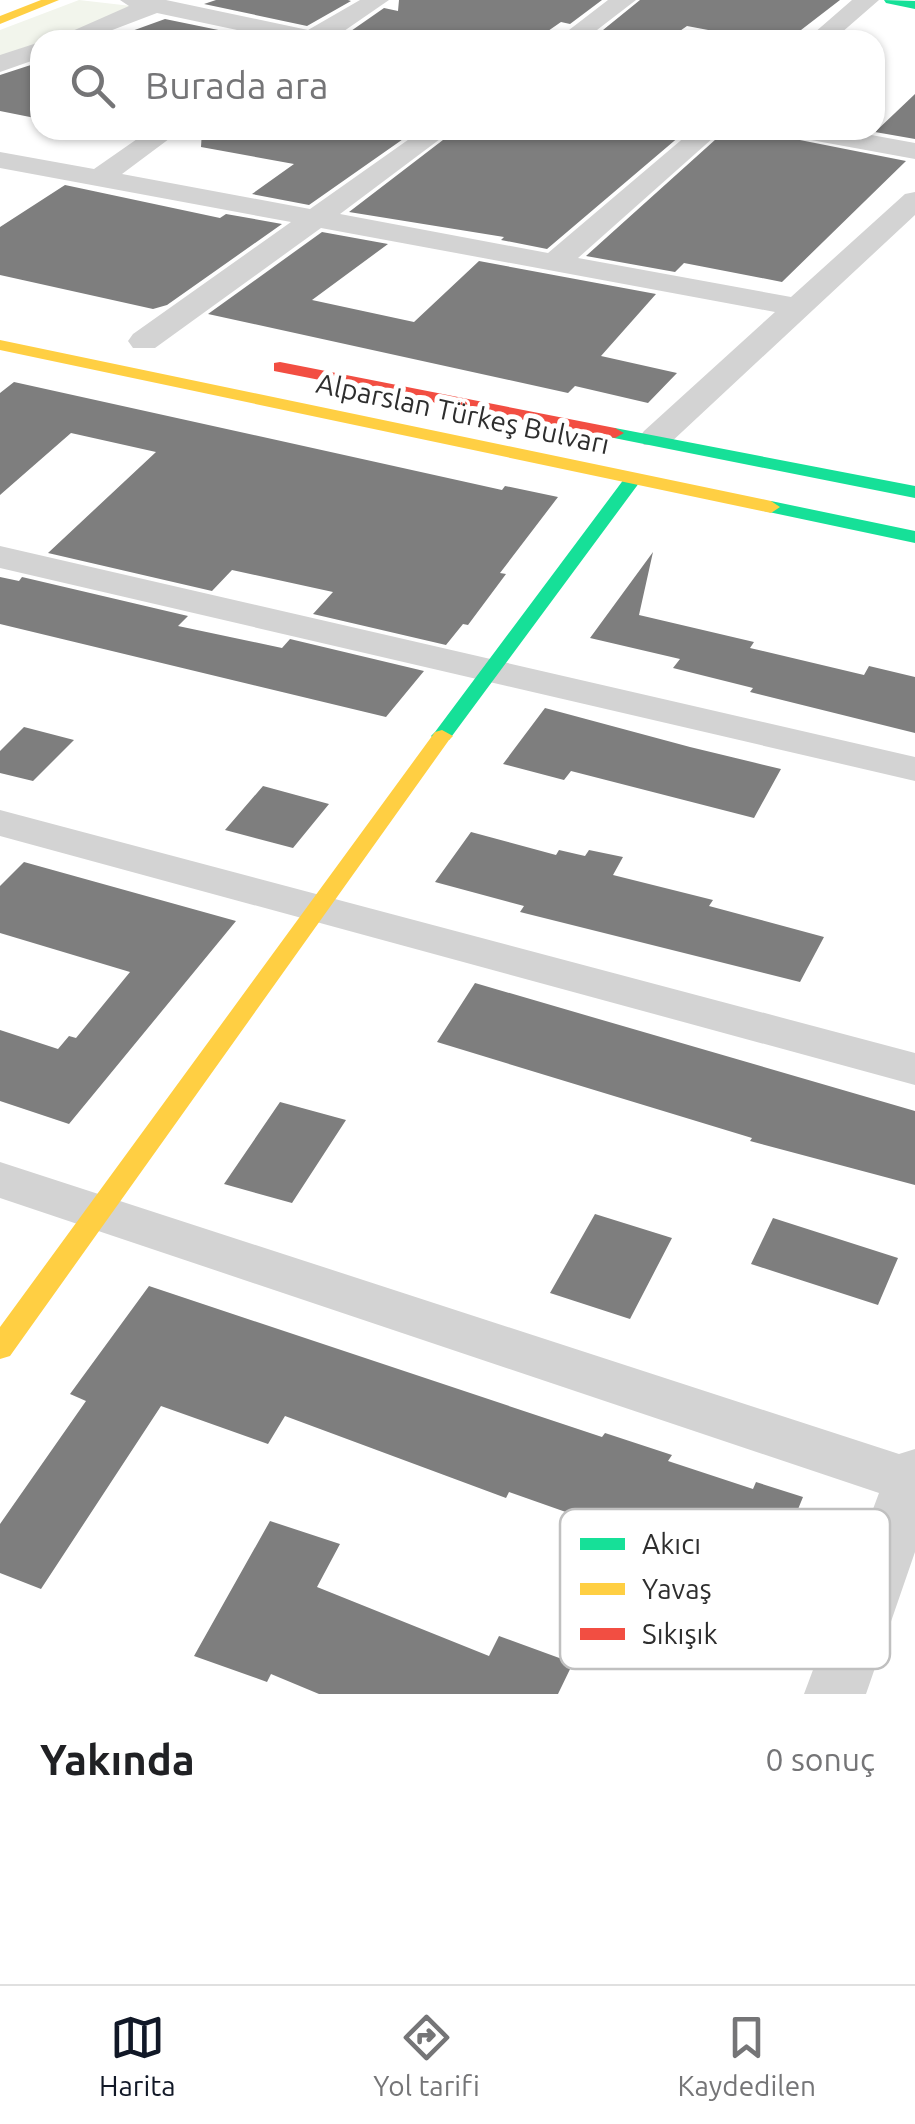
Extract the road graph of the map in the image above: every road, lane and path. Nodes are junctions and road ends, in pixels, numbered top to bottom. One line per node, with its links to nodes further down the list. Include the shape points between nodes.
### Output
1 (53, 0): 8 (main road)
2 (377, 0): 11 (street)
3 (624, 0): 12 (street)
4 (866, 0): 13 (street)
5 (890, 0): 7 (main road)
6 (144, 2): 9 (street); 10 (street)
7 (915, 5)
8 (0, 20)
9 (85, 30)
10 (269, 30)
11 (329, 30)
12 (582, 30)
13 (830, 30)
14 (30, 53): 15 (street)
15 (0, 64)
16 (154, 140): 22 (street)
17 (424, 140): 24 (street)
18 (697, 140): 25 (street)
19 (855, 140): 20 (street)
20 (915, 151)
21 (0, 160): 22 (street)
22 (99, 178): 24 (street)
23 (915, 200): 26 (street)
24 (311, 218): 25 (street); 27 (street)
25 (554, 263): 26 (street)
26 (800, 308): 31 (street)
27 (135, 340): 29 (main road)
28 (0, 345): 32 (main road, Alparslan Türkeş Bulvarı)
29 (182, 348)
30 (258, 363): 31 (main road, Alparslan Türkeş Bulvarı)
31 (656, 438): 33 (main road, Alparslan Türkeş Bulvarı)
32 (633, 479): 34 (main road, Alparslan Türkeş Bulvarı); 36 (main road)
33 (915, 492)
34 (915, 537)
35 (0, 557): 36 (street)
36 (494, 670): 37 (street); 39 (main road)
37 (915, 770)
38 (0, 823): 39 (street)
39 (314, 908): 40 (street); 42 (main road)
40 (915, 1069)
41 (0, 1180): 42 (street)
42 (98, 1212): 43 (main road); 44 (street)
43 (0, 1348)
44 (914, 1478): 45 (street)
45 (890, 1544)
46 (844, 1669): 47 (street)
47 (835, 1694)

